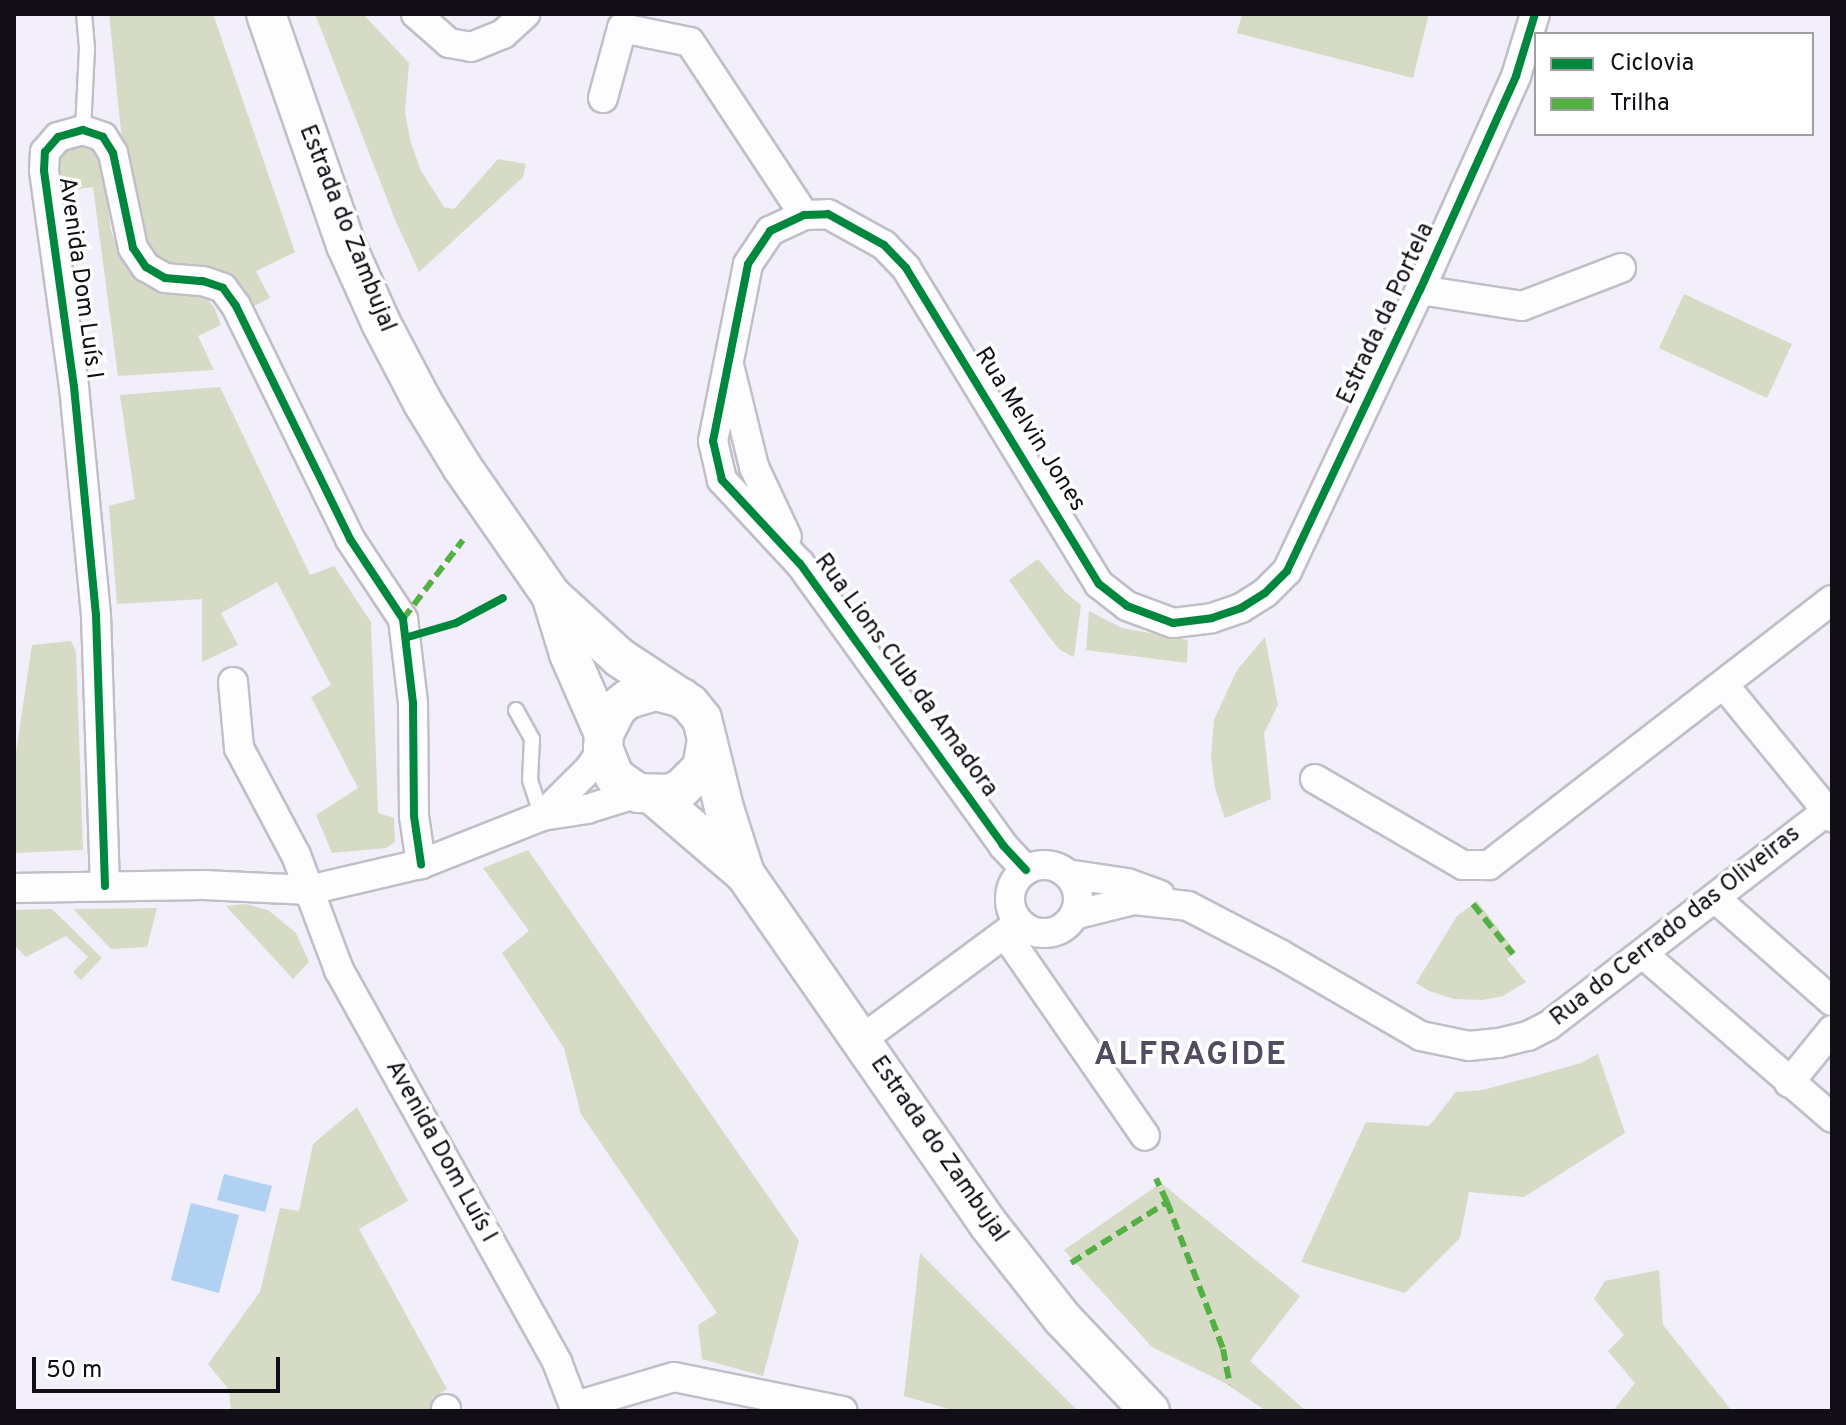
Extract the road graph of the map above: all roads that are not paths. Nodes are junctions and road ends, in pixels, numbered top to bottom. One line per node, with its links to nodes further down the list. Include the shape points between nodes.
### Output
1 (84, 14): 7 (lane)
2 (266, 14): 11 (street, Estrada do Zambujal, via 346,245 381,323 462,467)
3 (416, 14): 4 (street, via 449,43 471,47 503,34)
4 (525, 14)
5 (1535, 14): 10 (street, Estrada da Portela, via 1516,76)
6 (603, 98): 8 (street, via 622,28 690,42)
7 (83, 130): 24 (street, via 103,137 113,153 133,248 146,267 165,278 223,288 236,306 350,539 403,619); 28 (street, Avenida Dom Luís I, via 58,137 45,152 44,170 74,387 96,615)
8 (804, 215): 13 (street, Rua Melvin Jones, via 828,214 884,245 906,268 1099,584 1127,606 1173,623); 25 (street, Rua Lions Club da Amadora, via 770,231 748,264 728,361 754,467 800,564)
9 (1621, 268): 10 (street, via 1522,306)
10 (1420, 290): 13 (street, Estrada da Portela, via 1287,571)
11 (551, 595): 16 (street, Estrada do Zambujal, via 620,658); 19 (street, Estrada do Zambujal)
12 (1832, 600): 15 (street)
13 (1241, 608)
14 (233, 682): 30 (street, Avenida Dom Luís I, via 239,748)
15 (1724, 685): 20 (street, via 1489,865 1463,865); 22 (street, Rua do Cerrado das Oliveiras)
16 (682, 698): 18 (street, Estrada do Zambujal, via 702,719); 19 (street, via 655,691 628,699 617,708)
17 (516, 710): 23 (lane, via 532,739 530,780)
18 (707, 739): 21 (street, via 702,768 693,780 668,794); 26 (street, Estrada do Zambujal)
19 (604, 741): 21 (street, Estrada do Zambujal, via 615,777); 23 (street, via 590,768)
20 (1315, 779)
21 (646, 794): 23 (street); 26 (street, Estrada do Zambujal)
22 (1830, 812): 31 (street, Rua do Cerrado das Oliveiras)
23 (542, 816): 24 (street)
24 (421, 864): 30 (street)
25 (1026, 870): 27 (street, via 1047,865); 34 (street, via 1017,877 1009,898)
26 (745, 874): 38 (street, Estrada do Zambujal)
27 (1067, 874): 32 (street, Rua do Cerrado das Oliveiras, via 1127,883); 33 (street, via 1078,893)
28 (105, 886): 29 (street); 30 (street)
29 (14, 888)
30 (309, 890): 43 (street, Avenida Dom Luís I, via 339,970 557,1362)
31 (1715, 898): 35 (street, Rua do Cerrado das Oliveiras); 36 (street)
32 (1175, 903): 33 (street, Rua do Cerrado das Oliveiras, via 1134,900); 35 (street, Rua do Cerrado das Oliveiras, via 1280,954 1390,1021 1448,1044 1499,1043 1528,1036 1562,1017)
33 (1074, 915): 34 (street, via 1067,925 1046,933)
34 (1012, 929): 38 (street); 41 (street)
35 (1643, 954): 39 (street)
36 (1832, 1001)
37 (1832, 1030): 39 (street)
38 (861, 1040): 45 (street, Estrada do Zambujal, via 989,1225 1062,1318)
39 (1789, 1083): 40 (street)
40 (1832, 1118)
41 (1145, 1136)
42 (767, 1404): 43 (street, via 674,1377); 44 (street)
43 (576, 1409)
44 (843, 1411)
45 (1150, 1411)

